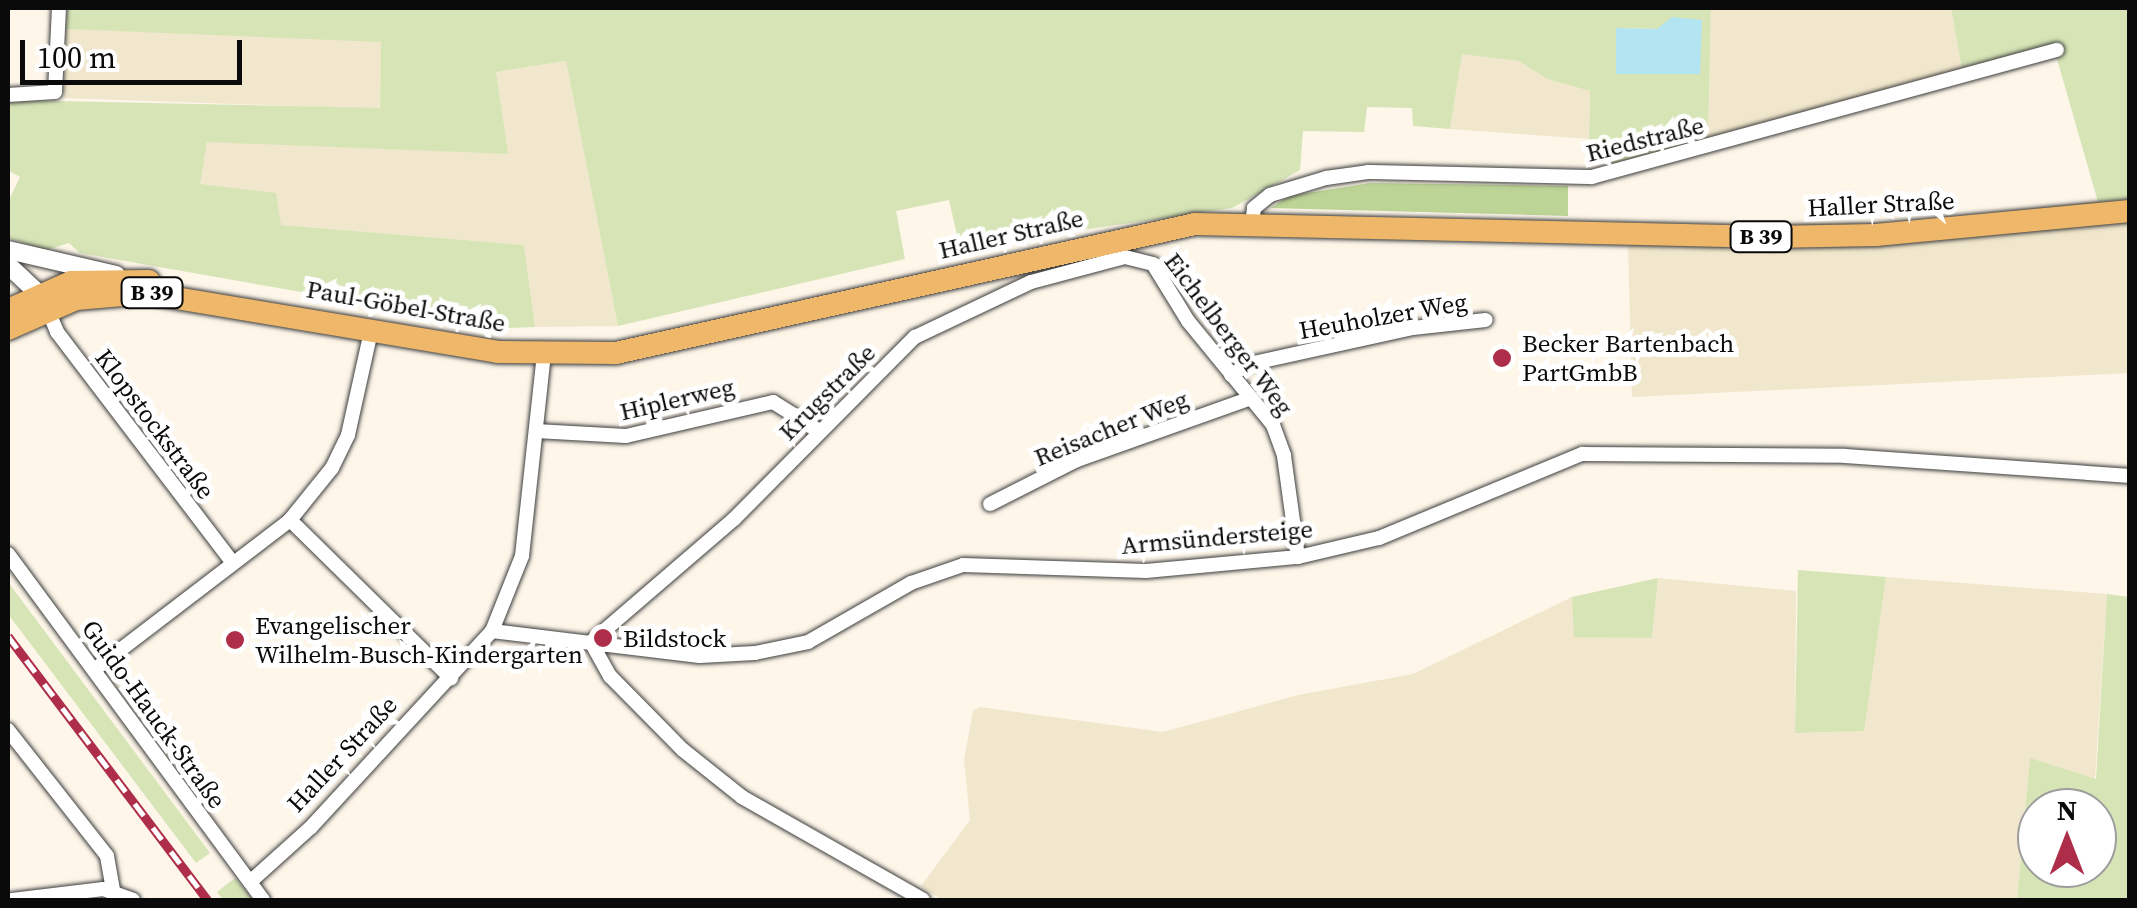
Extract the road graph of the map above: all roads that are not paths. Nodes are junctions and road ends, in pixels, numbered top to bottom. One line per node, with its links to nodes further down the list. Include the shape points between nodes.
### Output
1 (59, 8): 3 (street, via 55,92)
2 (2057, 50): 5 (street, Riedstraße, via 1592,177 1368,172 1326,178 1270,195 1254,208)
3 (8, 95)
4 (2130, 211): 5 (main road, Haller Straße / B 39, via 1772,238)
5 (1252, 223): 15 (main road, Haller Straße / B 39, via 1139,233 616,353)
6 (13, 257): 8 (street); 9 (street)
7 (1143, 258): 16 (street, Eichelberger Weg); 18 (street, Krugstraße, via 1030,282 948,317 915,337)
8 (146, 280): 9 (main road, Paul-Göbel-Straße / B 39, via 71,282); 10 (main road, Paul-Göbel-Straße / B 39)
9 (43, 301): 10 (main road, Paul-Göbel-Straße / B 39, via 146,293); 11 (main road, Paul-Göbel-Straße / B 39); 13 (main road, Paul-Göbel-Straße / B 39); 25 (street, Klopstockstraße, via 57,332)
10 (258, 308): 14 (main road, Paul-Göbel-Straße / B 39)
11 (8, 310)
12 (1486, 320): 16 (street, Heuholzer Weg, via 1413,328 1249,364)
13 (8, 329)
14 (371, 332): 15 (main road, Paul-Göbel-Straße / B 39); 22 (street, via 348,435 332,468)
15 (544, 354): 19 (street, Haller Straße)
16 (1232, 375): 17 (street, Eichelberger Weg)
17 (1252, 398): 21 (street, Reisacher Weg, via 1077,460); 24 (street, Eichelberger Weg, via 1273,425 1284,456)
18 (818, 430): 19 (street, Hiplerweg, via 773,402 626,436); 27 (street, Krugstraße, via 734,519)
19 (536, 431): 26 (street, Haller Straße, via 522,556)
20 (2130, 476): 24 (street, Armsündersteige, via 1846,456 1582,454 1379,538)
21 (990, 504)
22 (290, 520): 25 (street); 29 (street)
23 (8, 554): 28 (street, Guido-Hauck-Straße)
24 (1298, 557): 27 (street, Armsündersteige, via 1146,571 963,565 911,582 808,642 772,650 700,656)
25 (233, 563): 28 (street)
26 (492, 631): 27 (street, Armsündersteige, via 540,642); 29 (street, Haller Straße)
27 (591, 642): 36 (street, via 610,676 682,750 742,797)
28 (94, 670): 31 (street, Guido-Hauck-Straße)
29 (452, 678): 31 (street, Haller Straße, via 312,828)
30 (8, 730): 32 (street, via 107,856)
31 (250, 882): 35 (street, Guido-Hauck-Straße)
32 (113, 890): 33 (street); 34 (street)
33 (12, 900)
34 (133, 900)
35 (263, 900)
36 (922, 900)

